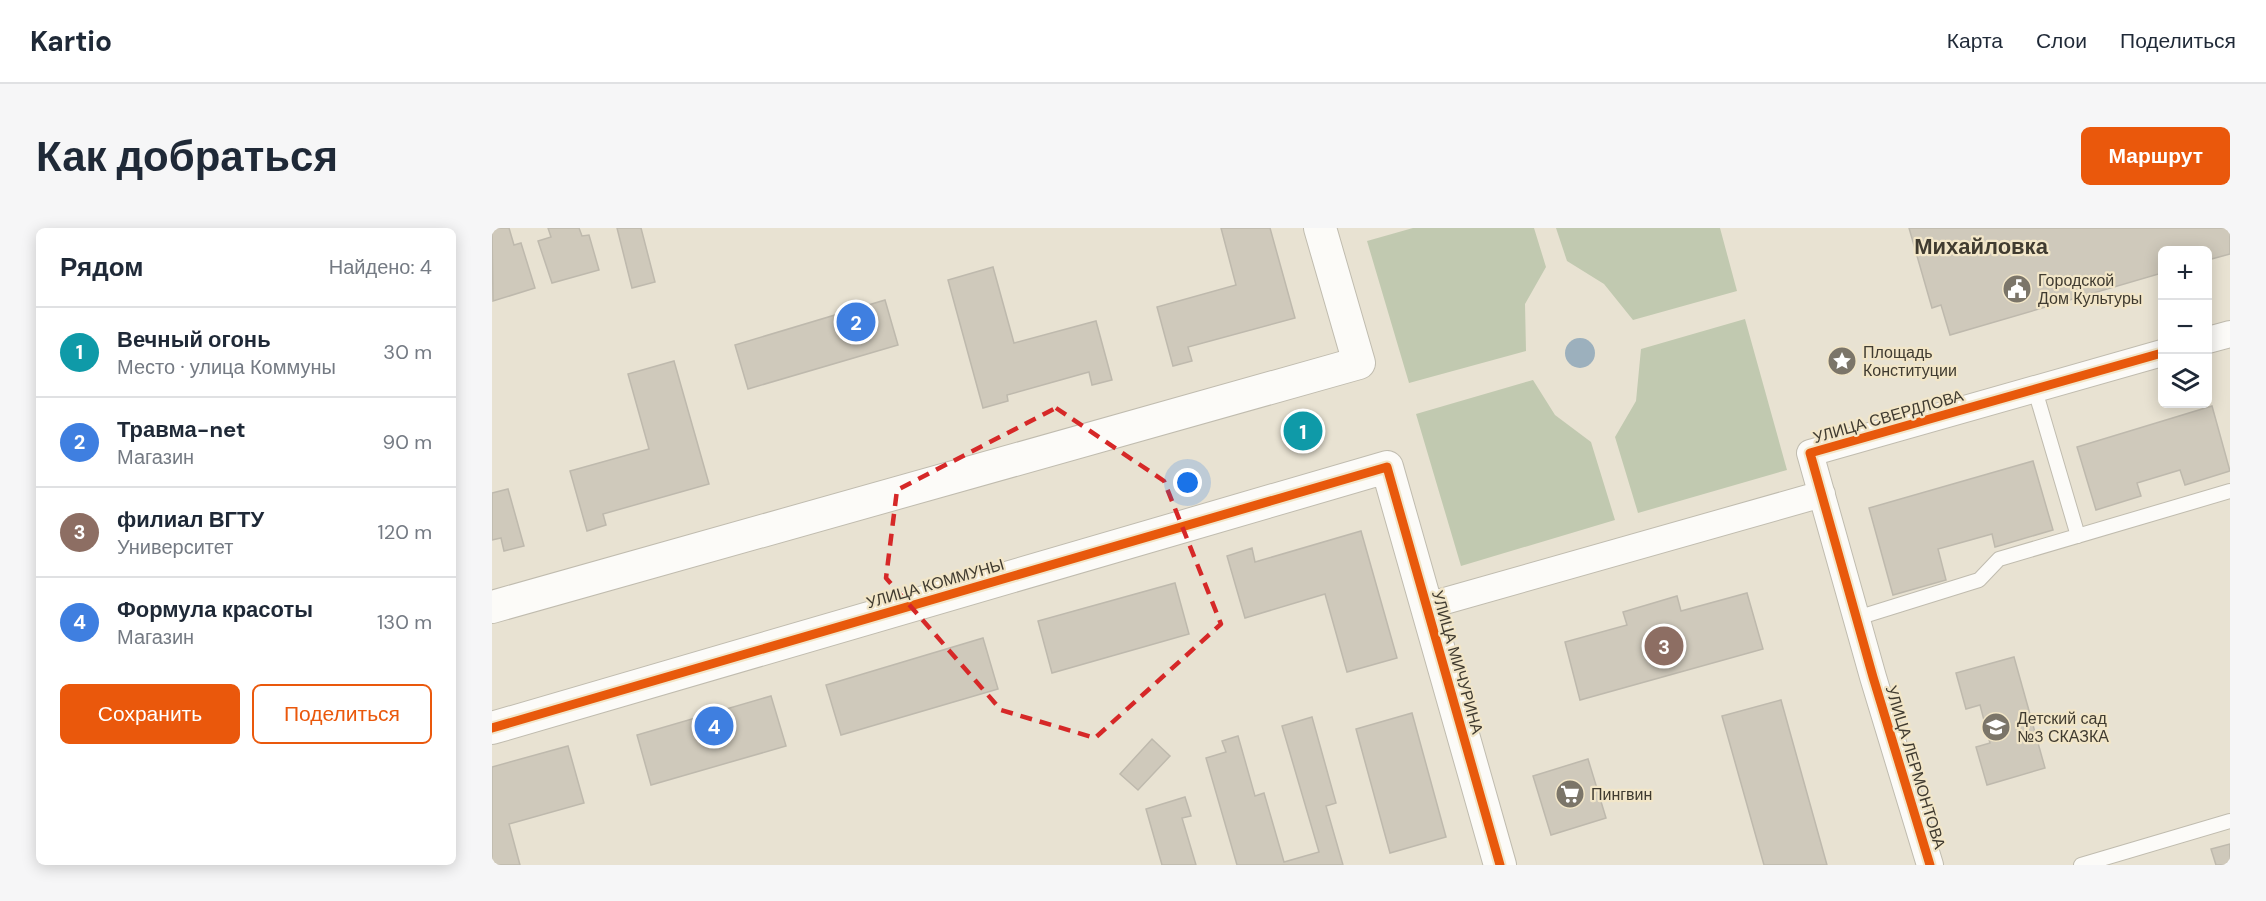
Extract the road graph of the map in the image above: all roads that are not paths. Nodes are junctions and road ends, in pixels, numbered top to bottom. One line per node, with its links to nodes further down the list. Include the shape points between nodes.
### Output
1 (1320, 228): 10 (street, via 1359,363)
2 (2230, 334): 3 (street)
3 (2212, 339)
4 (2160, 354): 5 (street, УЛИЦА СВЕРДЛОВА)
5 (2035, 390): 8 (street, УЛИЦА СВЕРДЛОВА, via 1810,453); 9 (lane)
6 (1387, 467): 11 (street, УЛИЦА МИЧУРИНА); 14 (street, УЛИЦА КОММУНЫ)
7 (2230, 491): 9 (lane)
8 (1822, 494): 11 (street); 12 (street, УЛИЦА СВЕРДЛОВА)
9 (2078, 536): 12 (lane, via 1999,559 1979,580)
10 (492, 606)
11 (1427, 606): 16 (street, УЛИЦА МИЧУРИНА)
12 (1857, 618): 13 (street, УЛИЦА СВЕРДЛОВА)
13 (1873, 677): 17 (street, УЛИЦА ЛЕРМОНТОВА)
14 (492, 728)
15 (2230, 821): 18 (lane)
16 (1500, 865)
17 (1930, 865)
18 (2081, 865)

